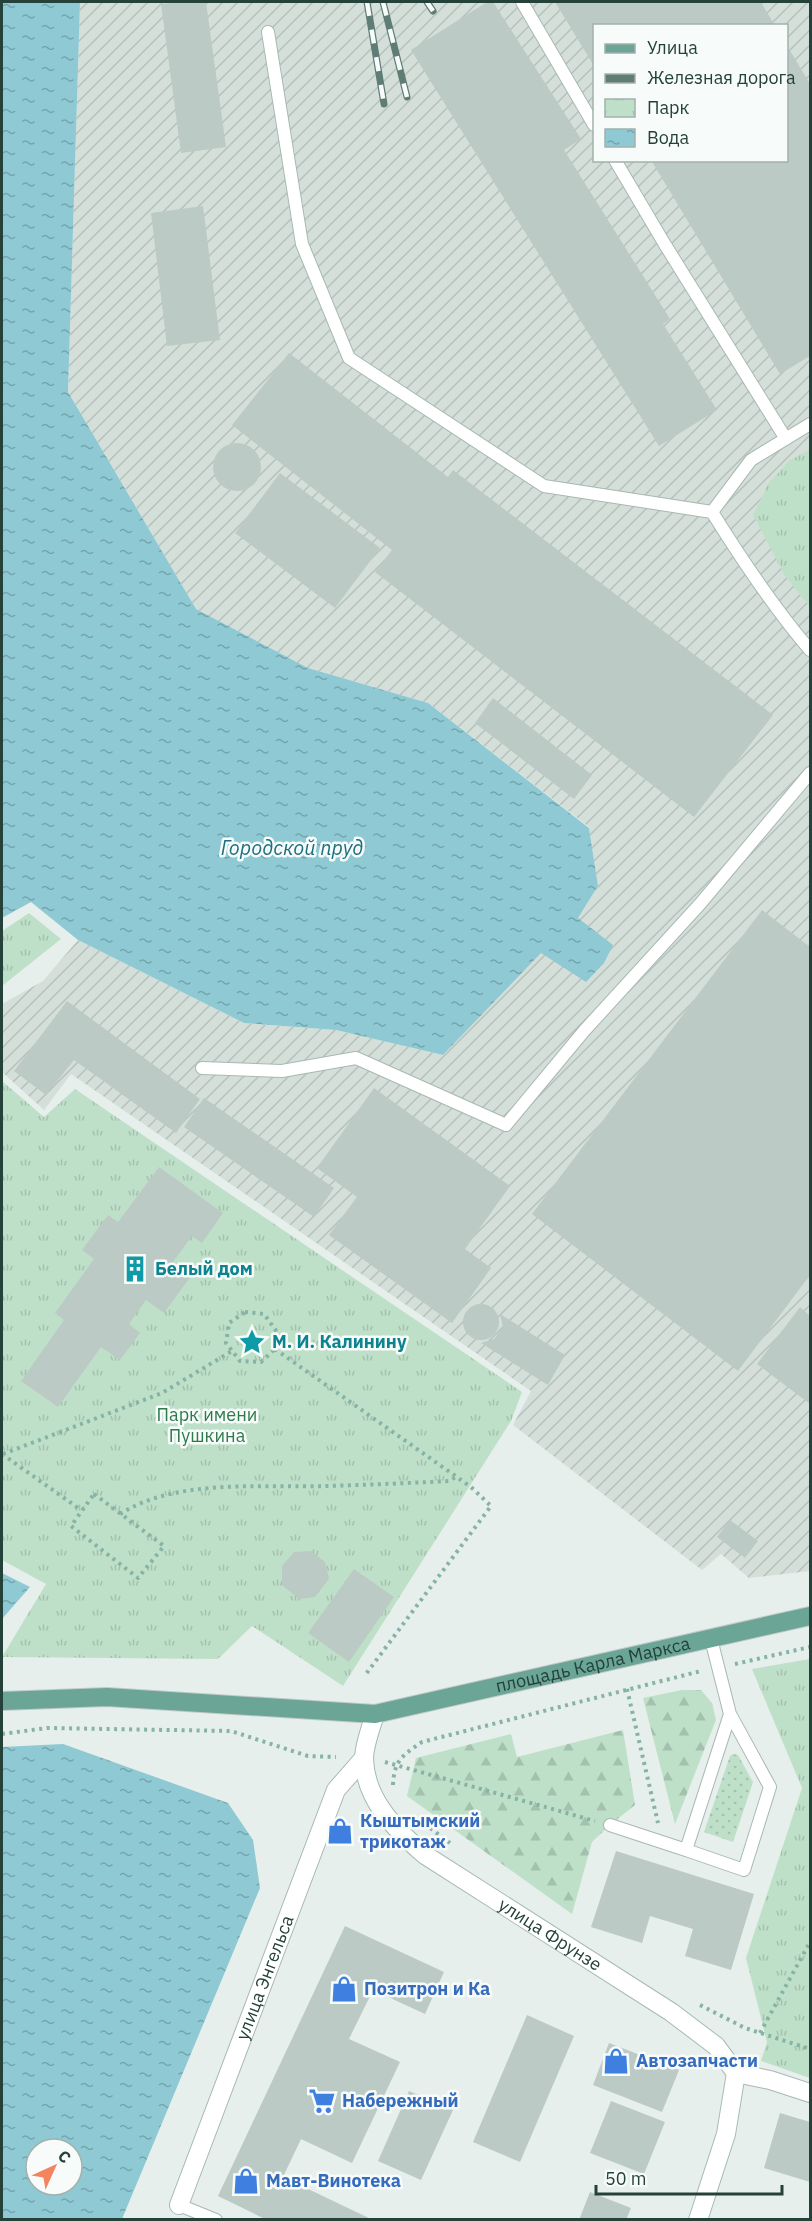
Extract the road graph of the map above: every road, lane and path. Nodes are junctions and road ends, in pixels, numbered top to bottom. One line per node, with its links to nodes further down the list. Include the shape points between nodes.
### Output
1 (522, 2): 3 (lane)
2 (268, 32): 7 (lane, via 302,244 349,358 544,486)
3 (593, 123)
4 (616, 162): 6 (lane)
5 (810, 424): 6 (lane)
6 (786, 439): 7 (lane, via 751,460)
7 (712, 512): 8 (lane)
8 (810, 650)
9 (810, 773): 10 (lane, via 506,1125 356,1058 282,1071)
10 (202, 1068)
11 (275, 1349): 12 (path, via 261,1362 240,1361); 12 (path, via 277,1332 264,1314 245,1312 229,1323 225,1343); 14 (path)
12 (232, 1351): 13 (path, via 162,1393)
13 (2, 1454): 15 (path)
14 (456, 1477): 16 (path, via 449,1481 199,1488 138,1503); 21 (path, via 491,1506)
15 (81, 1510): 16 (path, via 94,1494); 16 (path, via 71,1526 138,1578 164,1546)
16 (120, 1514)
17 (810, 1616): 18 (main road, площадь Карла Маркса)
18 (711, 1639): 20 (lane); 24 (main road, площадь Карла Маркса)
19 (810, 1647): 20 (path)
20 (717, 1668): 22 (path); 25 (lane)
21 (366, 1674)
22 (627, 1689): 28 (path, via 422,1742); 32 (path)
23 (2, 1701): 24 (main road, площадь Карла Маркса, via 107,1697)
24 (375, 1714): 27 (street, улица Фрунзе)
25 (730, 1714): 34 (lane); 34 (lane, via 770,1787 744,1870)
26 (2, 1734): 27 (path, via 47,1728 231,1731 308,1756)
27 (364, 1758): 28 (path); 39 (street, улица Фрунзе, via 369,1787 381,1809 400,1834 424,1855 671,2012 716,2046); 41 (street, улица Энгельса, via 336,1790)
28 (396, 1764): 29 (path); 30 (path)
29 (393, 1791)
30 (610, 1825): 32 (lane)
31 (430, 1828): 33 (path)
32 (662, 1842): 34 (lane)
33 (458, 1849)
34 (686, 1850)
35 (810, 1942): 37 (path)
36 (695, 2002): 37 (path)
37 (760, 2033): 38 (path)
38 (810, 2049)
39 (736, 2073): 40 (street); 43 (street, via 726,2134)
40 (810, 2093)
41 (179, 2205): 42 (lane)
42 (216, 2220)
43 (698, 2220)

